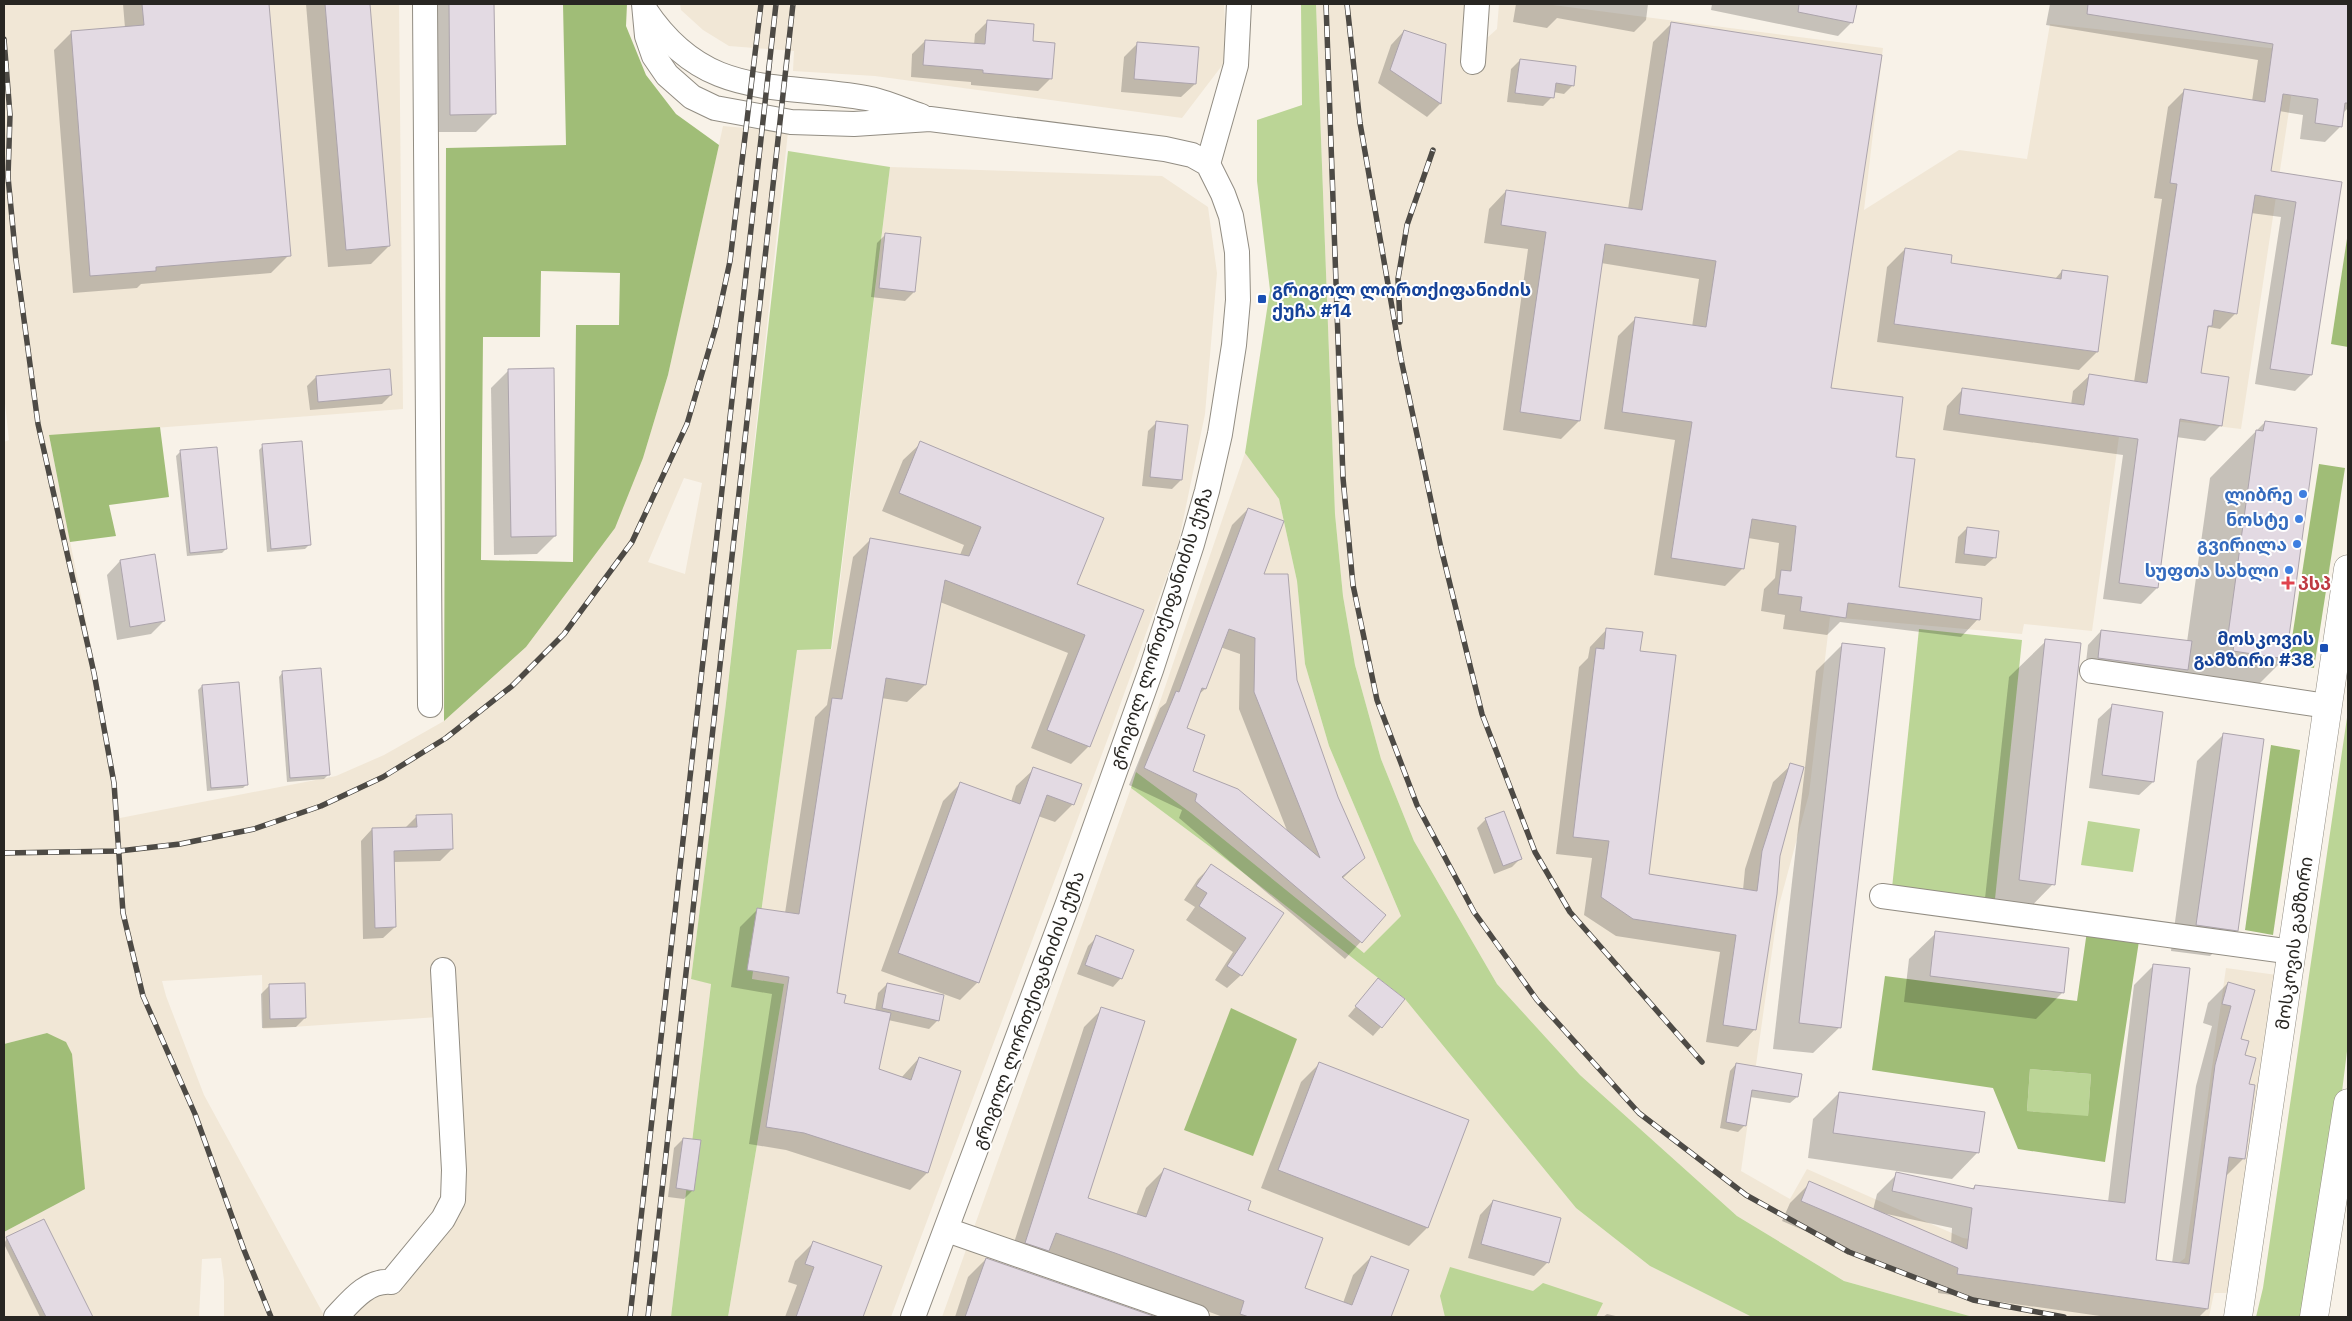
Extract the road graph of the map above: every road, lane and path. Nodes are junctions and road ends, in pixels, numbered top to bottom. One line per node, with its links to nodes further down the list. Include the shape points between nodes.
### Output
1 (425, 4): 12 (street)
2 (1239, 4): 7 (street, via 1236,65)
3 (1477, 4): 5 (street)
4 (644, 6): 6 (street, via 663,34 687,58 722,76 746,84 868,98); 6 (street, via 646,36 667,75 692,97 715,108 791,122 854,124)
5 (1473, 62)
6 (930, 119): 7 (street, via 1165,149 1192,155)
7 (1208, 164): 18 (street, გრიგოლ ლორთქიფანიძის ქუჩა, via 1231,216 1237,252 1238,300 1220,434 1207,491 1117,768)
8 (2348, 569): 11 (main road, მოსკოვის გამზირი)
9 (2348, 649): 11 (main road)
10 (2092, 671): 13 (street)
11 (2332, 672): 13 (main road, მოსკოვის გამზირი)
12 (430, 705)
13 (2327, 706): 15 (main road, მოსკოვის გამზირი)
14 (1882, 896): 15 (street)
15 (2292, 952): 19 (main road, მოსკოვის გამზირი)
16 (444, 970): 21 (street, via 453,1200 443,1219 391,1282 372,1284)
17 (2348, 1103): 20 (main road)
18 (947, 1230): 22 (street, გრიგოლ ლორთქიფანიძის ქუჩა); 23 (street)
19 (2240, 1306)
20 (2315, 1308)
21 (336, 1317)
22 (913, 1317)
23 (1198, 1317)

